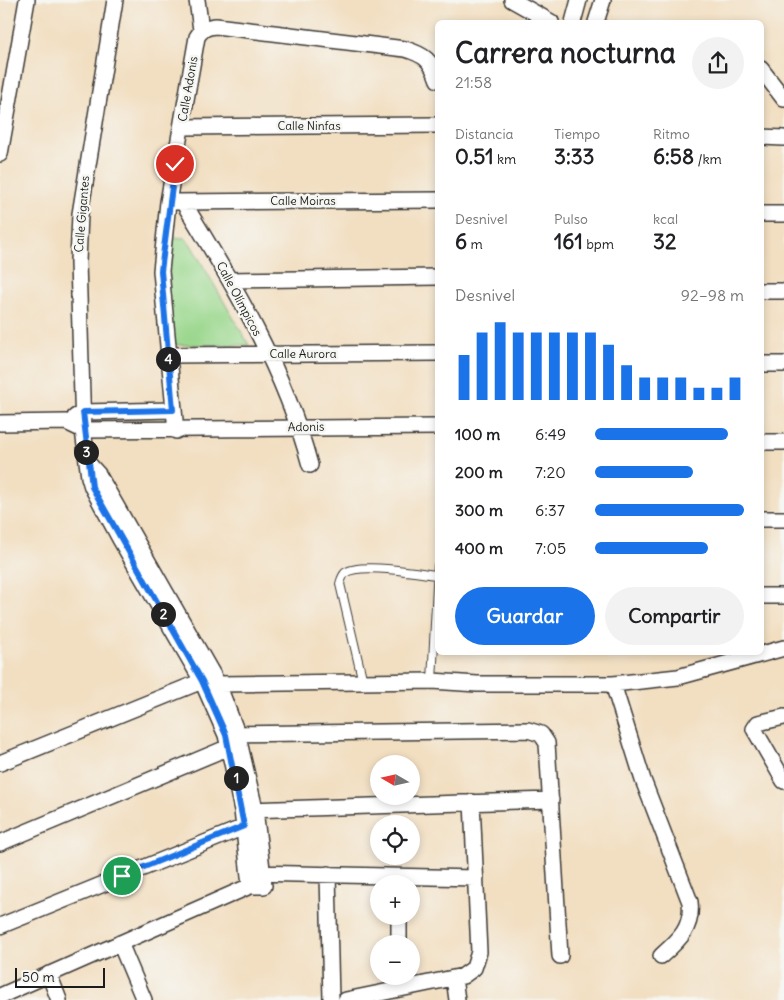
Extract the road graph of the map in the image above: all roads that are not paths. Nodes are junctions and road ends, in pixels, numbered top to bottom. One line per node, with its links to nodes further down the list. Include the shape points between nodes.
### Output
1 (27, 0): 18 (street)
2 (115, 0): 33 (street, Calle Gigantes, via 80,214 78,262)
3 (197, 0): 10 (street)
4 (512, 0): 7 (street)
5 (579, 0): 8 (street)
6 (603, 0): 9 (street)
7 (547, 20)
8 (574, 20)
9 (597, 20)
10 (201, 30): 11 (street, via 216,26 406,49 422,55); 15 (street, Calle Adonis, via 197,37)
11 (435, 73)
12 (764, 73): 13 (street)
13 (784, 99)
14 (435, 125): 15 (street, Calle Ninfas)
15 (181, 127): 20 (street, Calle Adonis)
16 (764, 138): 17 (street)
17 (784, 138)
18 (0, 154)
19 (435, 200): 20 (street, Calle Moiras)
20 (175, 202): 24 (street, Calle Olímpicos); 29 (street, Calle Adonis, via 161,271)
21 (764, 214): 22 (street)
22 (784, 214)
23 (435, 277): 24 (street)
24 (230, 280): 28 (street, Calle Olímpicos)
25 (764, 291): 26 (street)
26 (784, 291)
27 (435, 352): 28 (street, Calle Aurora)
28 (268, 354): 29 (street, Calle Aurora); 36 (street, Calle Olímpicos)
29 (168, 355): 32 (street, Calle Adonis)
30 (764, 364): 31 (street)
31 (784, 364)
32 (173, 410): 33 (street); 39 (street, Calle Adonis)
33 (83, 412): 34 (street); 38 (street, Calle Gigantes)
34 (66, 422): 35 (street); 38 (street)
35 (0, 423)
36 (300, 427): 37 (street, Adonis); 39 (street, Adonis); 43 (street, Calle Olímpicos)
37 (435, 427)
38 (84, 430): 39 (street, Adonis); 42 (street, Calle Gigantes)
39 (176, 431)
40 (764, 442): 41 (street)
41 (784, 442)
42 (88, 464): 53 (street, Calle Gigantes, via 92,487); 56 (street, via 98,474)
43 (310, 465)
44 (764, 519): 45 (street)
45 (784, 519)
46 (435, 574): 55 (lane, via 361,568 346,572 342,578 340,584)
47 (764, 596): 48 (street)
48 (784, 596)
49 (435, 617): 54 (lane)
50 (784, 648): 51 (street)
51 (764, 653)
52 (758, 655): 57 (street, via 678,677)
53 (202, 681): 56 (street); 59 (street, Calle Gigantes); 61 (street)
54 (432, 681): 55 (street); 57 (street)
55 (363, 682): 56 (street)
56 (218, 684): 59 (street)
57 (613, 684): 76 (street, via 643,780 690,902 686,932)
58 (784, 717): 60 (street, via 758,723 754,729)
59 (231, 738): 63 (street, via 528,730 541,734 547,743); 65 (street); 67 (street)
60 (778, 759): 62 (street)
61 (0, 763)
62 (784, 781)
63 (550, 800): 64 (street); 75 (street)
64 (472, 802): 65 (street); 71 (street)
65 (248, 809): 66 (street); 69 (street)
66 (244, 826): 69 (street); 73 (street)
67 (0, 843)
68 (328, 874): 69 (street); 70 (street); 84 (street)
69 (253, 877): 74 (street)
70 (370, 878)
71 (476, 878): 72 (street); 78 (street, via 479,952 474,968)
72 (420, 879)
73 (0, 926)
74 (120, 943): 77 (street); 83 (street)
75 (560, 956)
76 (661, 956)
77 (49, 974): 81 (street); 82 (street)
78 (454, 978): 79 (street); 86 (street)
79 (420, 981)
80 (394, 985): 85 (street)
81 (0, 996)
82 (59, 1000)
83 (144, 1000)
84 (331, 1000)
85 (346, 1000)
86 (457, 1000)

